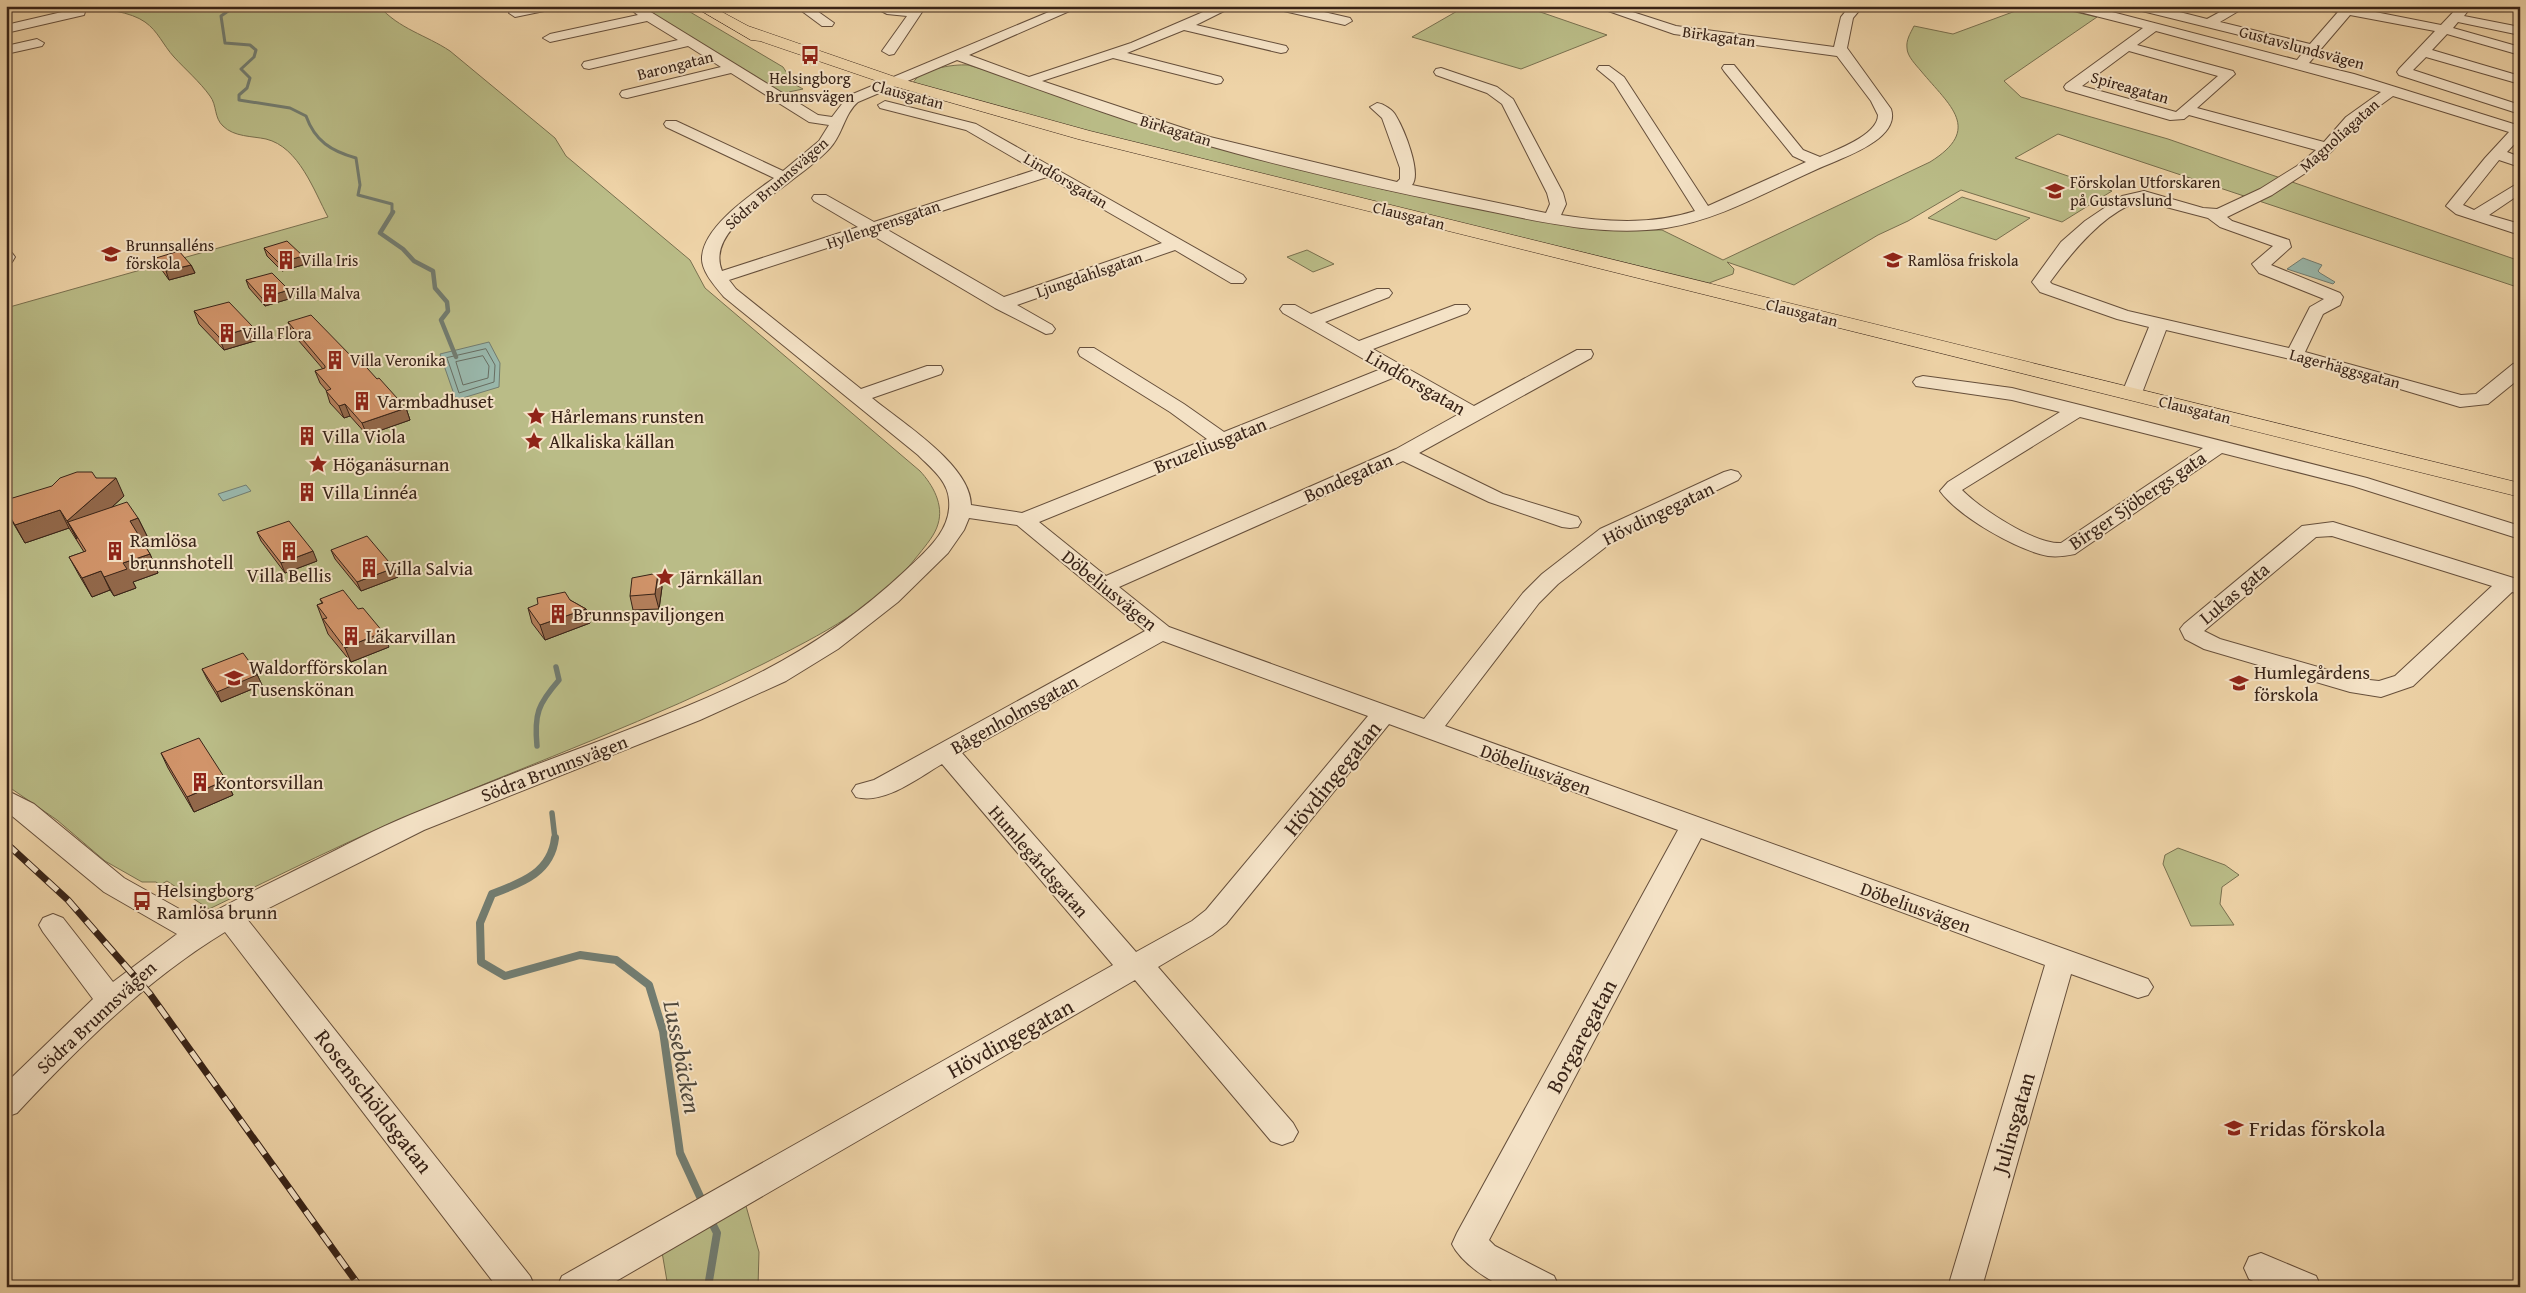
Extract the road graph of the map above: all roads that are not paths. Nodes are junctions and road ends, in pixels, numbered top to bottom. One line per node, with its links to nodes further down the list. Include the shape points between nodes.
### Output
1 (549, 6): 19 (street)
2 (632, 6): 20 (street, Barongatan)
3 (700, 6): 53 (main road, Clausgatan, via 808,61)
4 (801, 6): 23 (street)
5 (878, 6): 17 (street, via 892,11)
6 (1075, 6): 42 (street)
7 (1228, 6): 25 (street)
8 (1280, 6): 22 (street)
9 (1600, 6): 39 (street, Birkagatan, via 1674,30)
10 (1857, 6): 39 (street, via 1847,17 1840,46)
11 (2073, 6): 26 (street, Gustavslundsvägen)
12 (2139, 6): 24 (street)
13 (2240, 6): 24 (street)
14 (2325, 6): 16 (street)
15 (2466, 6): 21 (street)
16 (2348, 8): 28 (street); 35 (street)
17 (917, 10): 37 (street)
18 (79, 12): 27 (street)
19 (514, 13)
20 (649, 17): 30 (street); 31 (street, Barongatan)
21 (2455, 18): 28 (street); 29 (street)
22 (1345, 21)
23 (827, 23)
24 (2209, 23): 35 (street)
25 (1184, 26): 34 (street); 41 (street)
26 (2153, 26): 33 (street, Spireagatan); 43 (street, Gustavslundsvägen)
27 (6, 29)
28 (2443, 29): 38 (street); 40 (street)
29 (2520, 31)
30 (550, 38)
31 (689, 42): 44 (street, Barongatan); 46 (street, Barongatan)
32 (37, 43): 36 (street)
33 (2126, 46): 56 (street, Spireagatan, via 2228,74); 56 (street, Spireagatan, via 2071,87 2170,116 2178,116)
34 (1281, 49)
35 (2313, 49): 43 (street)
36 (6, 50)
37 (889, 51)
38 (2520, 51)
39 (1842, 52): 63 (street, Birkagatan, via 1880,102 1885,119 1873,136)
40 (2425, 52): 50 (street); 57 (street, via 2404,72)
41 (1113, 54): 49 (street); 51 (street)
42 (956, 56): 51 (street, Birkagatan); 53 (street)
43 (2300, 64): 52 (street, Gustavslundsvägen)
44 (589, 65)
45 (1729, 68): 63 (street, Birkagatan, via 1798,153)
46 (732, 69): 54 (street, Barongatan); 58 (street, Barongatan, via 814,119)
47 (1604, 69): 70 (street, via 1619,80)
48 (1441, 72): 73 (street, via 1495,92 1511,106 1555,193 1558,204)
49 (1216, 80)
50 (2520, 80)
51 (1029, 81): 68 (street, Birkagatan, via 1190,136)
52 (2392, 90): 60 (street, Gustavslundsvägen); 61 (street, Magnoliagatan, via 2351,120)
53 (885, 91): 58 (street, Södra Brunnsvägen, via 846,105); 65 (street, Lindforsgatan, via 970,127); 94 (main road, Clausgatan, via 1084,135)
54 (627, 94)
55 (1376, 107): 68 (street, via 1389,116 1408,168 1408,180)
56 (2187, 110): 61 (street, Spireagatan)
57 (2520, 110)
58 (837, 122): 66 (street, Södra Brunnsvägen, via 829,140)
59 (671, 124): 66 (street)
60 (2519, 130): 62 (street)
61 (2327, 148): 71 (street, Magnoliagatan, via 2282,183)
62 (2497, 154): 64 (street); 72 (street, via 2454,205 2458,210)
63 (1818, 162): 70 (street, Birkagatan)
64 (2520, 162)
65 (1050, 171): 74 (street, Hyllengrensgatan); 76 (street, Lindforsgatan)
66 (786, 178): 77 (street, Södra Brunnsvägen, via 721,230 710,256)
67 (2520, 187): 72 (street)
68 (1401, 188): 73 (street, Birkagatan)
69 (820, 198): 74 (street)
70 (1704, 212): 73 (street, Birkagatan, via 1644,225 1593,224)
71 (2214, 215): 84 (street, via 2144,196 2134,197 2091,224 2067,246 2041,280 2046,288 2056,293); 89 (street, via 2226,224 2283,244 2283,248 2260,264 2264,269 2334,297 2334,301 2316,311)
72 (2476, 216): 75 (street)
73 (1552, 218)
74 (872, 228): 77 (street, Hyllengrensgatan); 80 (street)
75 (2520, 230)
76 (1177, 244): 78 (street, Lindforsgatan); 80 (street, Ljungdahlsgatan)
77 (718, 278): 95 (street, Södra Brunnsvägen, via 730,292)
78 (1238, 279)
79 (1383, 293): 83 (street)
80 (1001, 304): 85 (street)
81 (1289, 309): 83 (street, Lindforsgatan)
82 (1462, 309): 86 (street, Lindforsgatan)
83 (1310, 321): 86 (street, Lindforsgatan)
84 (2159, 325): 89 (street, Lagerhäggsgatan); 94 (street)
85 (1046, 330)
86 (1358, 348): 92 (street, Lindforsgatan)
87 (1087, 352): 98 (street)
88 (1584, 354): 97 (street, Bondegatan)
89 (2295, 354): 90 (street, Lagerhäggsgatan, via 2468,402 2481,400)
90 (2520, 368)
91 (934, 370): 95 (street)
92 (1396, 370): 97 (street, Lindforsgatan); 98 (street, Bruzeliusgatan)
93 (1923, 382): 96 (street, Birger Sjöbergs gata, via 1936,386 1986,389)
94 (2132, 393): 102 (main road, Clausgatan)
95 (858, 398): 103 (street, Södra Brunnsvägen, via 925,451 948,474 960,497)
96 (2077, 410): 99 (street, Birger Sjöbergs gata); 99 (street, Birger Sjöbergs gata, via 1951,491 1958,499 2002,526 2041,547 2058,551 2067,549)
97 (1475, 415): 100 (street, Bondegatan)
98 (1222, 440): 104 (street, Bruzeliusgatan)
99 (2219, 446): 106 (street, Birger Sjöbergs gata, via 2360,482)
100 (1403, 453): 105 (street, via 1496,498); 107 (street, Bondegatan)
101 (1731, 476): 111 (street, Hövdingegatan, via 1608,534 1550,579 1531,598)
102 (2520, 490)
103 (960, 510): 104 (street); 116 (street, Södra Brunnsvägen, via 944,544 904,584 871,613 782,673 698,712 422,820)
104 (1024, 520): 107 (street, Döbeliusvägen)
105 (1570, 522)
106 (2520, 533)
107 (1104, 585): 109 (street, Döbeliusvägen)
108 (2513, 586): 108 (street, Lukas gata, via 2333,529 2310,531 2192,629 2193,634 2212,644 2359,687 2381,690 2404,681)
109 (1161, 632): 110 (street, Döbeliusvägen); 112 (street, Bågenholmsgatan)
110 (1384, 714): 111 (street, Döbeliusvägen); 120 (street, Hövdingegatan, via 1216,917)
111 (1429, 730): 115 (street, Döbeliusvägen)
112 (946, 752): 113 (street, Bågenholmsgatan, via 883,786); 120 (street, Humlegårdsgatan)
113 (865, 791)
114 (6, 799): 118 (street, via 25,810 114,885)
115 (1693, 827): 119 (street, Döbeliusvägen); 128 (street, Borgaregatan, via 1469,1244 1483,1257)
116 (229, 916): 118 (street, Södra Brunnsvägen); 126 (street, Rosenschöldsgatan)
117 (53, 925): 122 (street)
118 (199, 933): 122 (street, Södra Brunnsvägen, via 144,971)
119 (2061, 959): 121 (street, Döbeliusvägen); 129 (street, Julinsgatan)
120 (1136, 967): 124 (street, Humlegårdsgatan); 127 (street, Hövdingegatan)
121 (2138, 987)
122 (112, 1000): 123 (street, Södra Brunnsvägen)
123 (6, 1104)
124 (1282, 1132)
125 (2261, 1268): 130 (street)
126 (518, 1287)
127 (574, 1287)
128 (1542, 1287)
129 (1965, 1287)
130 (2304, 1287)

